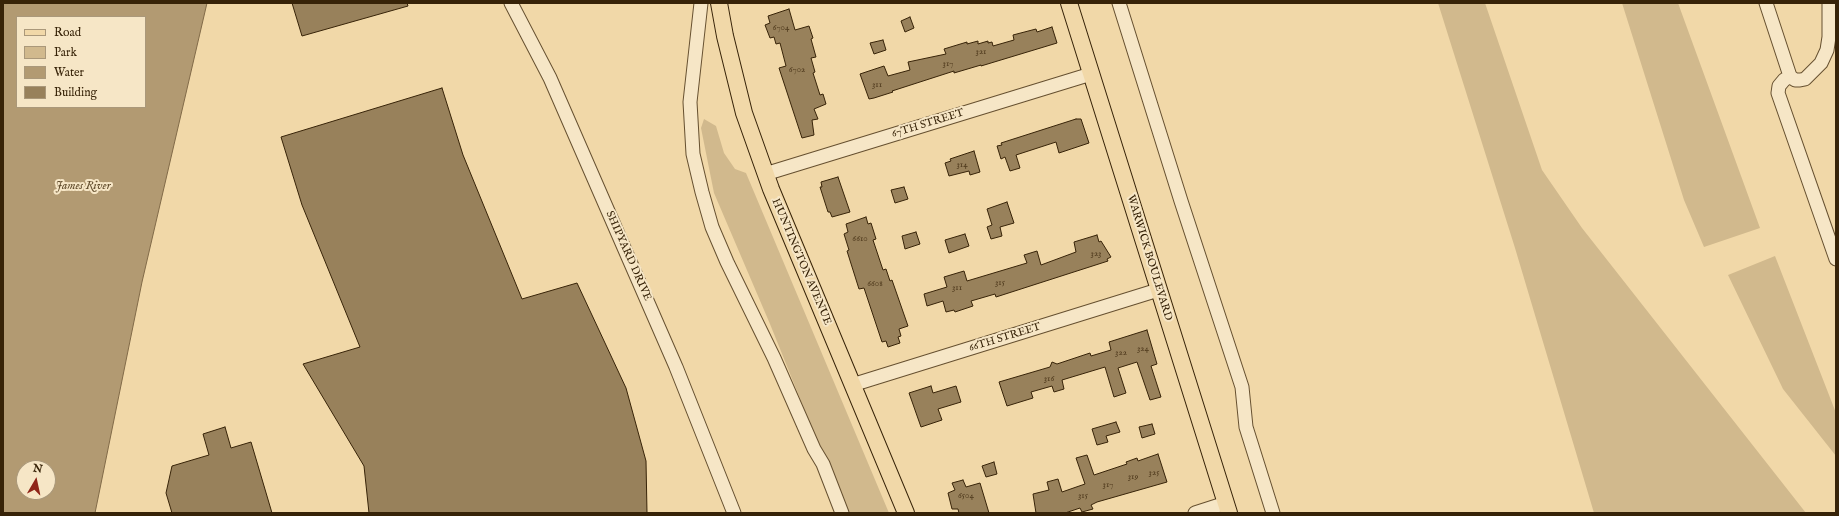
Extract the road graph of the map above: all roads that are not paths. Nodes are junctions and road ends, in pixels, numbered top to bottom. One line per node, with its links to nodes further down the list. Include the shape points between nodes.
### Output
1 (511, 3): 15 (street, SHIPYARD DRIVE, via 550,78 676,367)
2 (701, 3): 16 (street, via 690,102 693,154 702,192 712,227 727,262 823,464)
3 (719, 3): 10 (main road, HUNTINGTON AVENUE, via 744,113)
4 (1069, 3): 8 (main road, WARWICK BOULEVARD)
5 (1119, 3): 19 (street, via 1242,387 1246,427)
6 (1766, 3): 9 (street)
7 (1829, 3): 9 (street, via 1829,37 1821,63 1805,79 1795,80)
8 (1091, 74): 10 (street, 67TH STREET); 12 (main road, WARWICK BOULEVARD)
9 (1790, 76): 11 (street, via 1779,86 1778,93)
10 (766, 174): 13 (main road, HUNTINGTON AVENUE)
11 (1836, 259)
12 (1158, 290): 13 (street, 66TH STREET); 14 (main road, WARWICK BOULEVARD)
13 (852, 385): 17 (main road, HUNTINGTON AVENUE)
14 (1228, 508): 18 (street)
15 (734, 513)
16 (842, 513)
17 (906, 513)
18 (1195, 513)
19 (1273, 513)

